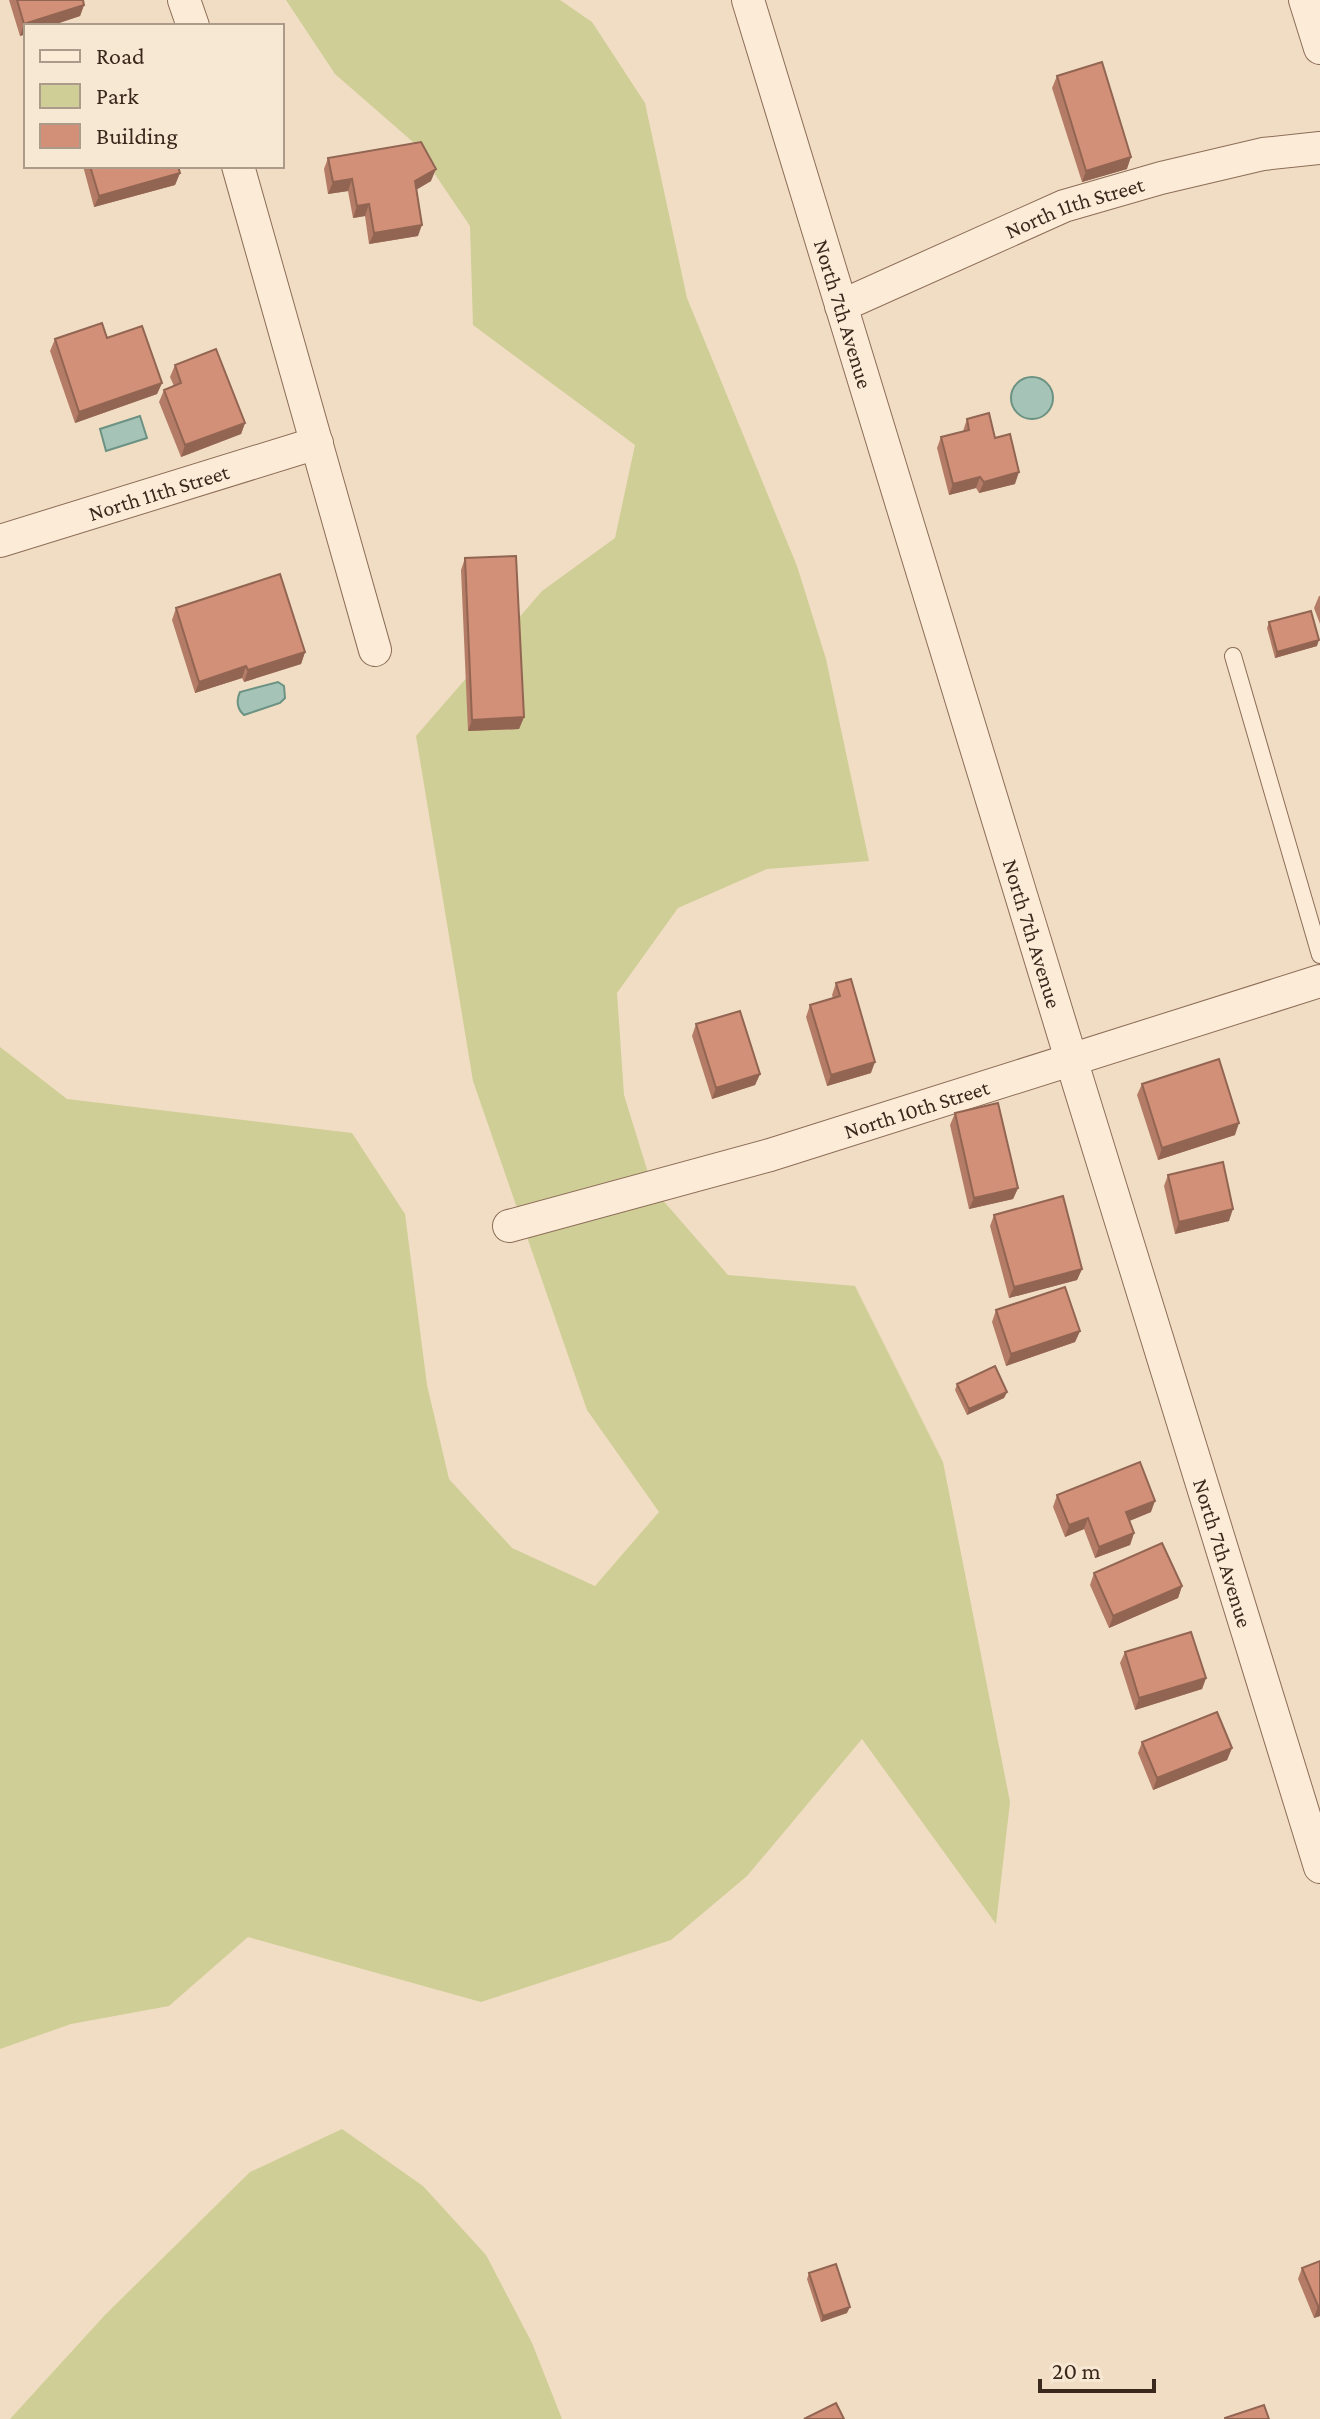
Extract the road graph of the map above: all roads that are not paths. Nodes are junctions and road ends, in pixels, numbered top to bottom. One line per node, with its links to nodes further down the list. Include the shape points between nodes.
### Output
1 (184, 0): 4 (street)
2 (748, 0): 8 (street, North 7th Avenue)
3 (1305, 0): 5 (street)
4 (192, 24)
5 (1320, 48)
6 (1320, 148): 8 (street, North 11th Street, via 1249,158 1064,206)
7 (239, 168): 9 (street)
8 (841, 306): 15 (street, North 7th Avenue)
9 (317, 443): 10 (street, North 11th Street); 11 (street)
10 (0, 541)
11 (375, 650)
12 (1233, 656): 13 (lane)
13 (1320, 955)
14 (1320, 981): 15 (street, North 10th Street)
15 (1071, 1059): 16 (street, North 10th Street, via 770,1155); 17 (street, North 7th Avenue)
16 (509, 1226)
17 (1313, 1822): 18 (street, North 7th Avenue)
18 (1320, 1867)

